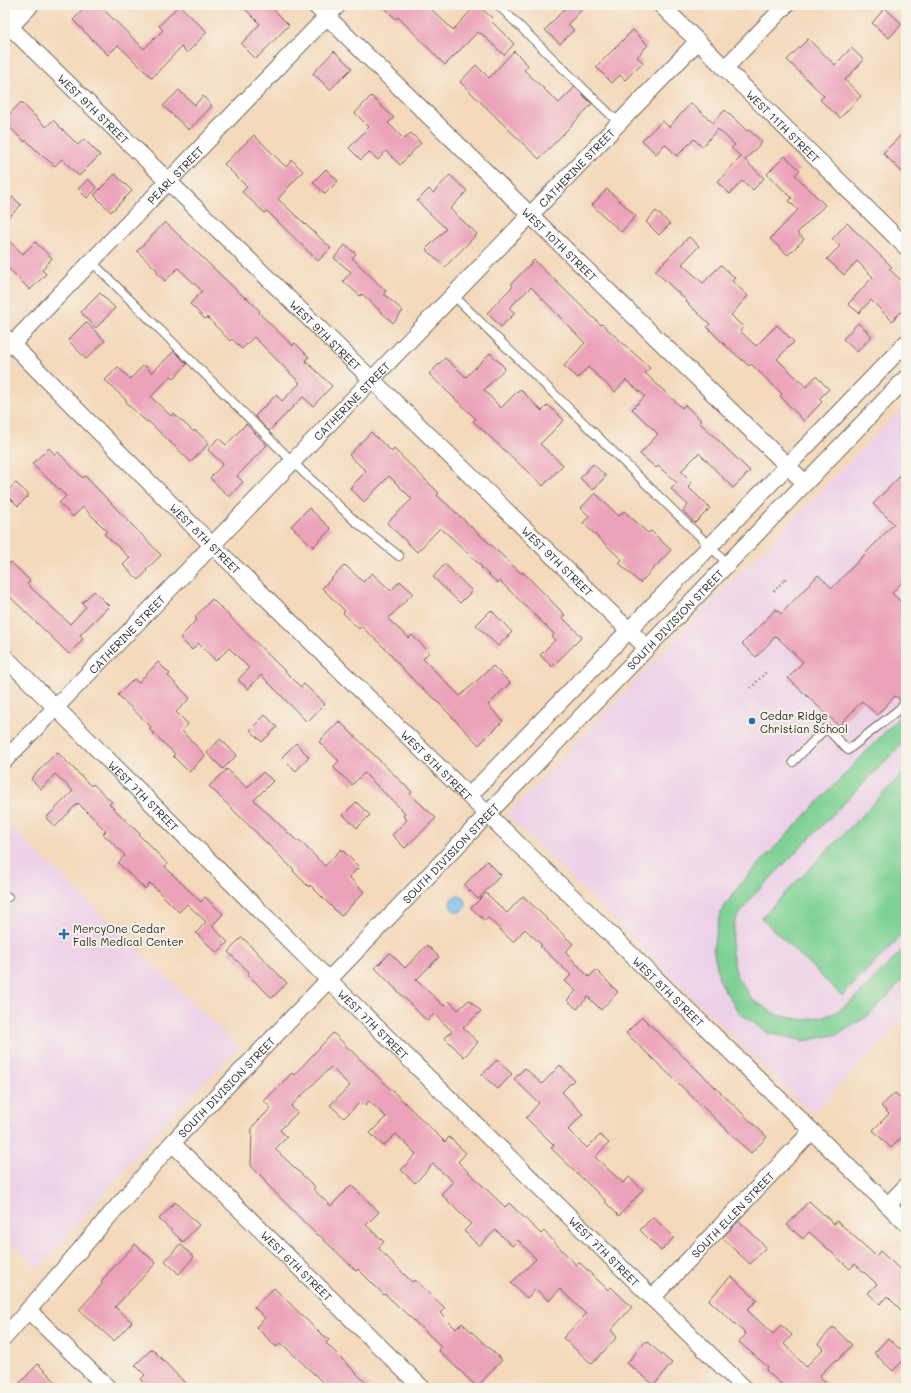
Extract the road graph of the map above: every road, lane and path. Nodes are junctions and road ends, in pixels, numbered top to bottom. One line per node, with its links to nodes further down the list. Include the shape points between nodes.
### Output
1 (27, 5): 7 (street)
2 (315, 5): 6 (street, WEST 10TH STREET)
3 (498, 5): 10 (lane)
4 (661, 5): 8 (street, WEST 11TH STREET)
5 (786, 5): 9 (street)
6 (332, 11): 11 (street, PEARL STREET); 12 (street, WEST 10TH STREET)
7 (6, 25): 11 (street, WEST 9TH STREET)
8 (698, 41): 9 (street, WEST 11TH STREET); 10 (street, CATHERINE STREET)
9 (725, 68): 13 (street, WEST 11TH STREET)
10 (619, 122): 12 (street, CATHERINE STREET)
11 (169, 182): 14 (street, PEARL STREET); 19 (street, WEST 9TH STREET)
12 (530, 215): 15 (street, CATHERINE STREET); 21 (street, WEST 10TH STREET)
13 (906, 247)
14 (92, 262): 16 (street, PEARL STREET); 20 (lane)
15 (453, 295): 19 (street, CATHERINE STREET); 24 (lane)
16 (9, 340): 23 (street, WEST 8TH STREET)
17 (906, 343): 21 (street)
18 (906, 378): 22 (street, SOUTH DIVISION STREET)
19 (372, 380): 20 (street, CATHERINE STREET); 29 (street, WEST 9TH STREET)
20 (293, 460): 23 (street, CATHERINE STREET); 25 (lane, via 355,521)
21 (787, 466): 22 (street, WEST 10TH STREET); 24 (street)
22 (805, 483): 26 (street, SOUTH DIVISION STREET)
23 (212, 545): 35 (street, CATHERINE STREET); 38 (street, WEST 8TH STREET)
24 (710, 547): 26 (lane); 29 (street)
25 (399, 556)
26 (728, 564): 30 (street, SOUTH DIVISION STREET)
27 (787, 577): 28 (path)
28 (774, 591)
29 (629, 631): 30 (street, WEST 9TH STREET); 38 (street)
30 (647, 648): 39 (street, SOUTH DIVISION STREET)
31 (5, 657): 35 (street, WEST 7TH STREET)
32 (766, 672): 33 (path)
33 (751, 688)
34 (906, 702): 37 (lane, via 848,750 826,728)
35 (56, 707): 36 (street, CATHERINE STREET); 40 (street, WEST 7TH STREET)
36 (5, 760)
37 (793, 762)
38 (469, 796): 39 (street, WEST 8TH STREET)
39 (488, 814): 40 (street, SOUTH DIVISION STREET); 41 (street, WEST 8TH STREET)
40 (329, 980): 42 (street, SOUTH DIVISION STREET); 46 (street, WEST 7TH STREET)
41 (812, 1131): 44 (street, WEST 8TH STREET); 46 (street, SOUTH ELLEN STREET)
42 (172, 1143): 47 (street, SOUTH DIVISION STREET); 50 (street, WEST 6TH STREET)
43 (906, 1186): 44 (street)
44 (888, 1205): 45 (street, WEST 8TH STREET)
45 (906, 1223)
46 (652, 1298): 51 (street, WEST 7TH STREET)
47 (28, 1310): 48 (street, SOUTH DIVISION STREET); 49 (street)
48 (5, 1337)
49 (108, 1388)
50 (422, 1388)
51 (744, 1388)

